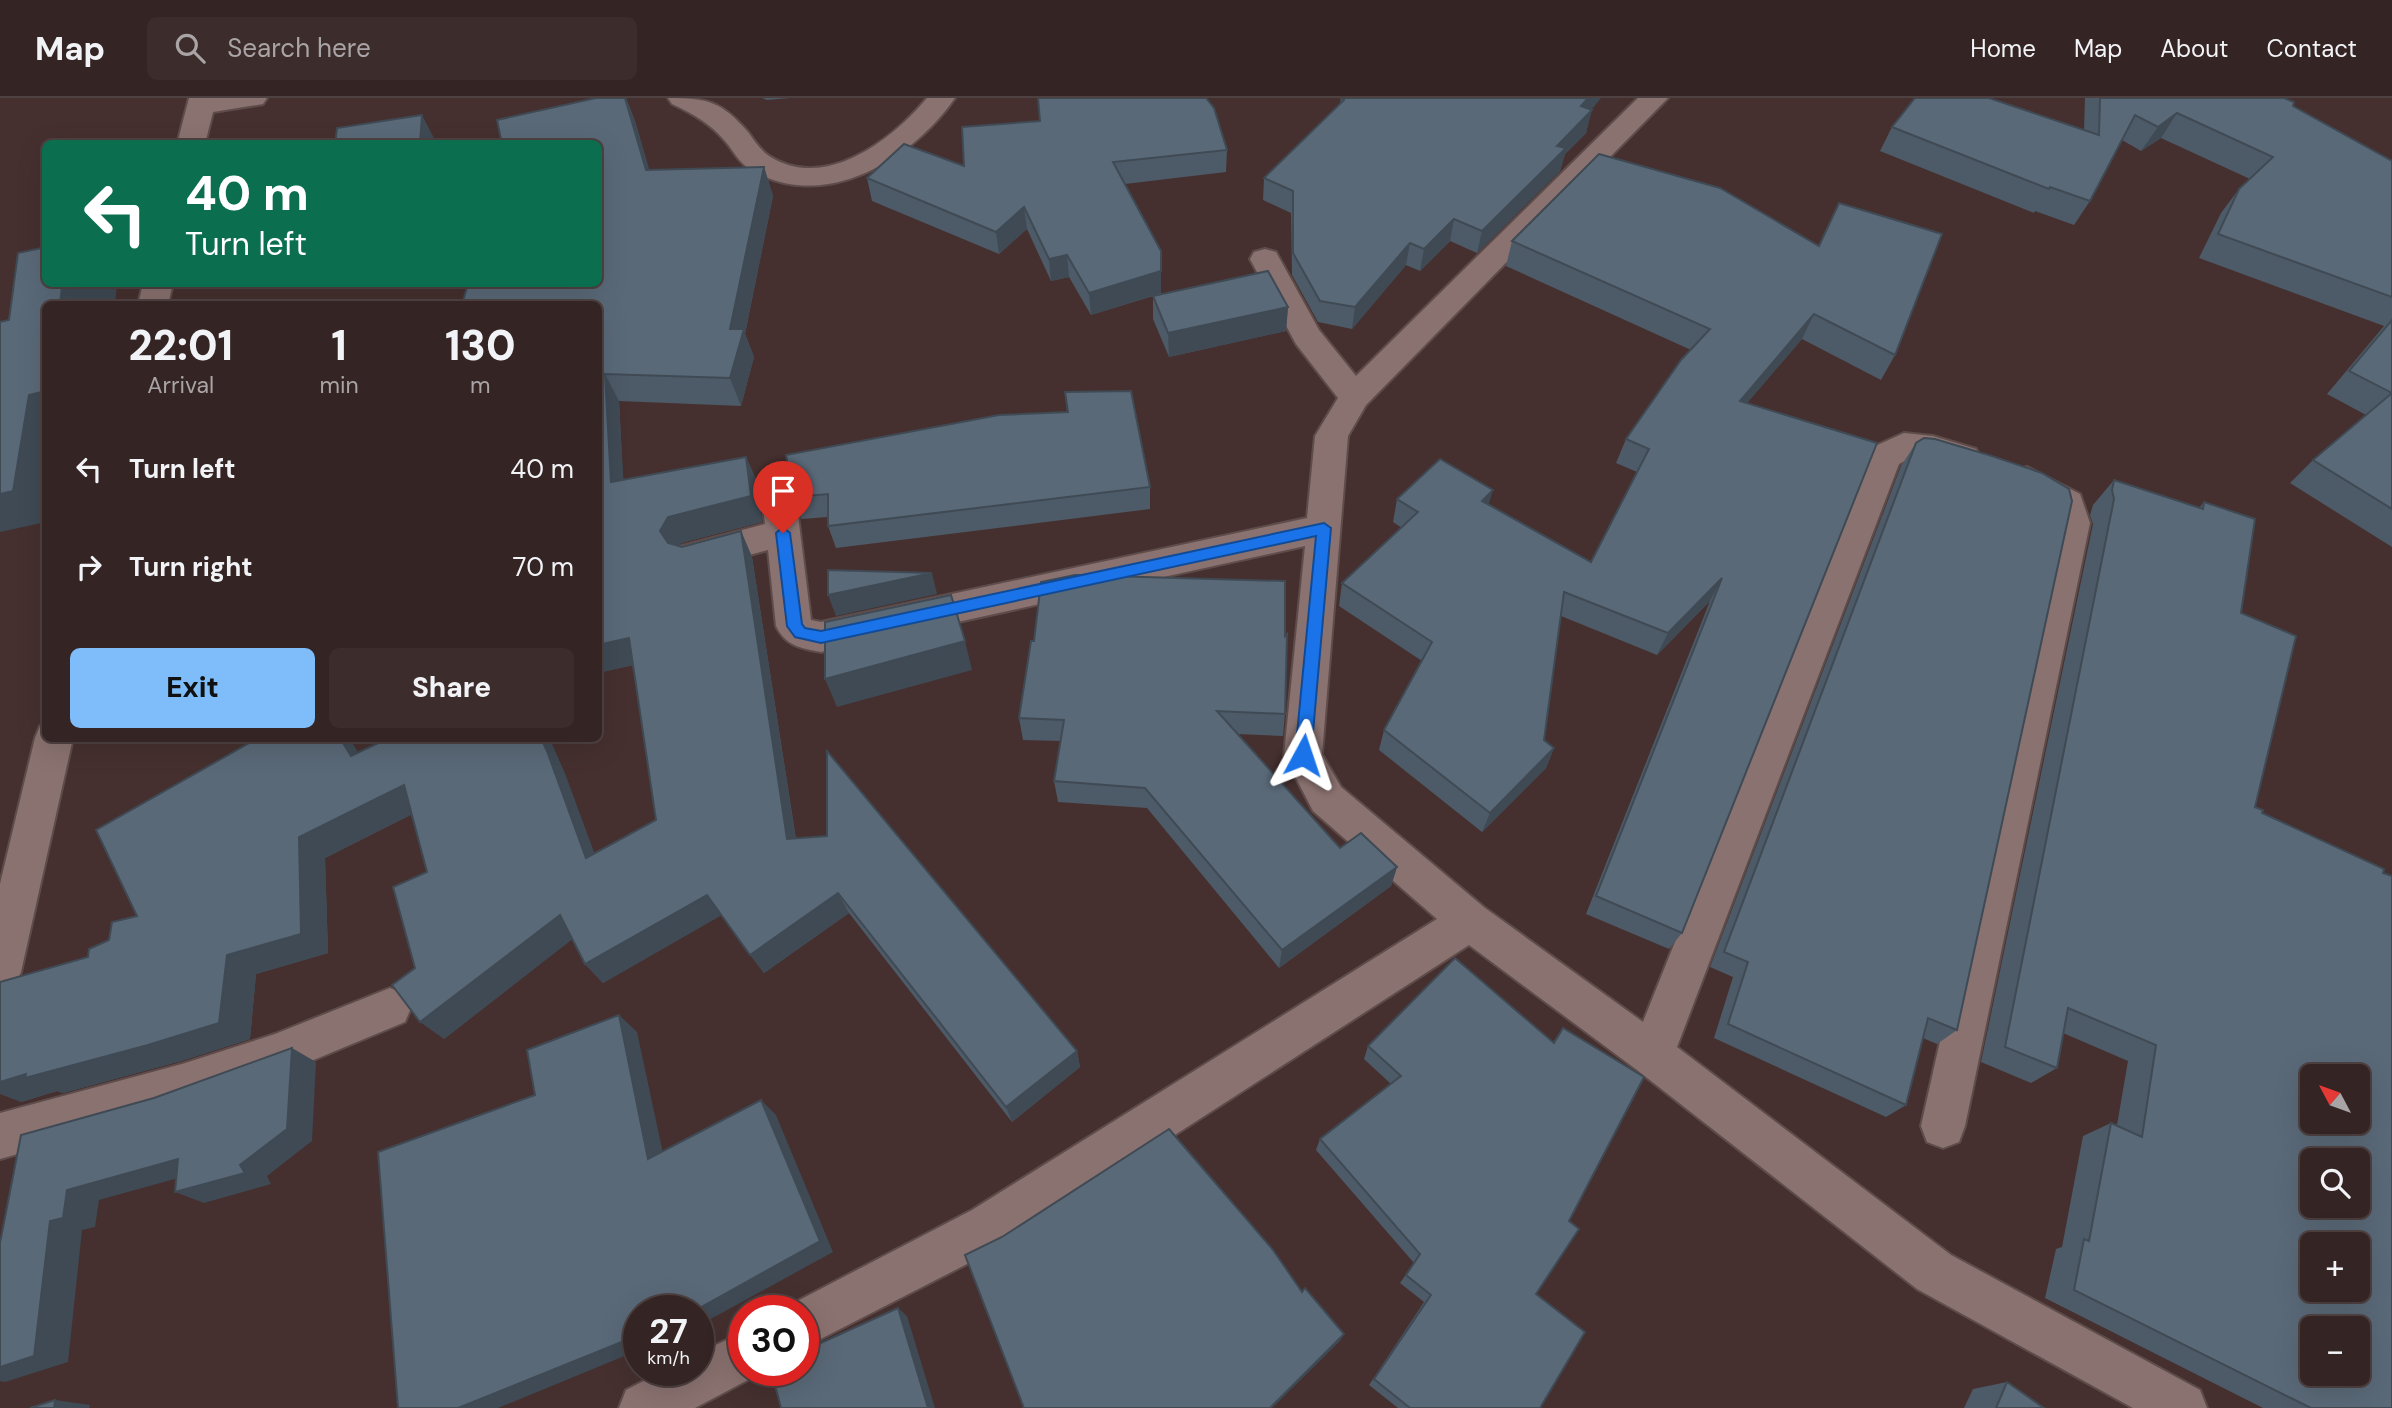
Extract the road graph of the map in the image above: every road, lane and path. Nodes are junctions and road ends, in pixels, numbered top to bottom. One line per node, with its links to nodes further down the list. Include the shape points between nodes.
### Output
1 (253, 98): 5 (street)
2 (682, 98): 3 (street, via 703,107 774,171 803,175 853,169 913,132)
3 (941, 98)
4 (1654, 98): 8 (street)
5 (202, 102): 6 (street)
6 (192, 140)
7 (1265, 259): 8 (street, via 1307,336)
8 (1355, 397): 10 (street, via 1332,436)
9 (777, 483): 11 (street)
10 (1324, 528): 11 (street, via 821,637 801,633 794,626); 14 (street, via 1303,755 1327,799)
11 (783, 533): 12 (street)
12 (694, 556)
13 (53, 742): 15 (street)
14 (1470, 921): 17 (street); 20 (street, via 989,1227)
15 (0, 972)
16 (390, 1008): 19 (street, via 183,1086)
17 (1652, 1055): 18 (street, via 1885,456 1905,444 1933,448 2038,484 2068,503 2073,523); 23 (street, via 1934,1272)
18 (1943, 1126)
19 (0, 1136)
20 (819, 1316)
21 (728, 1364): 22 (street)
22 (644, 1408)
23 (2182, 1408)

